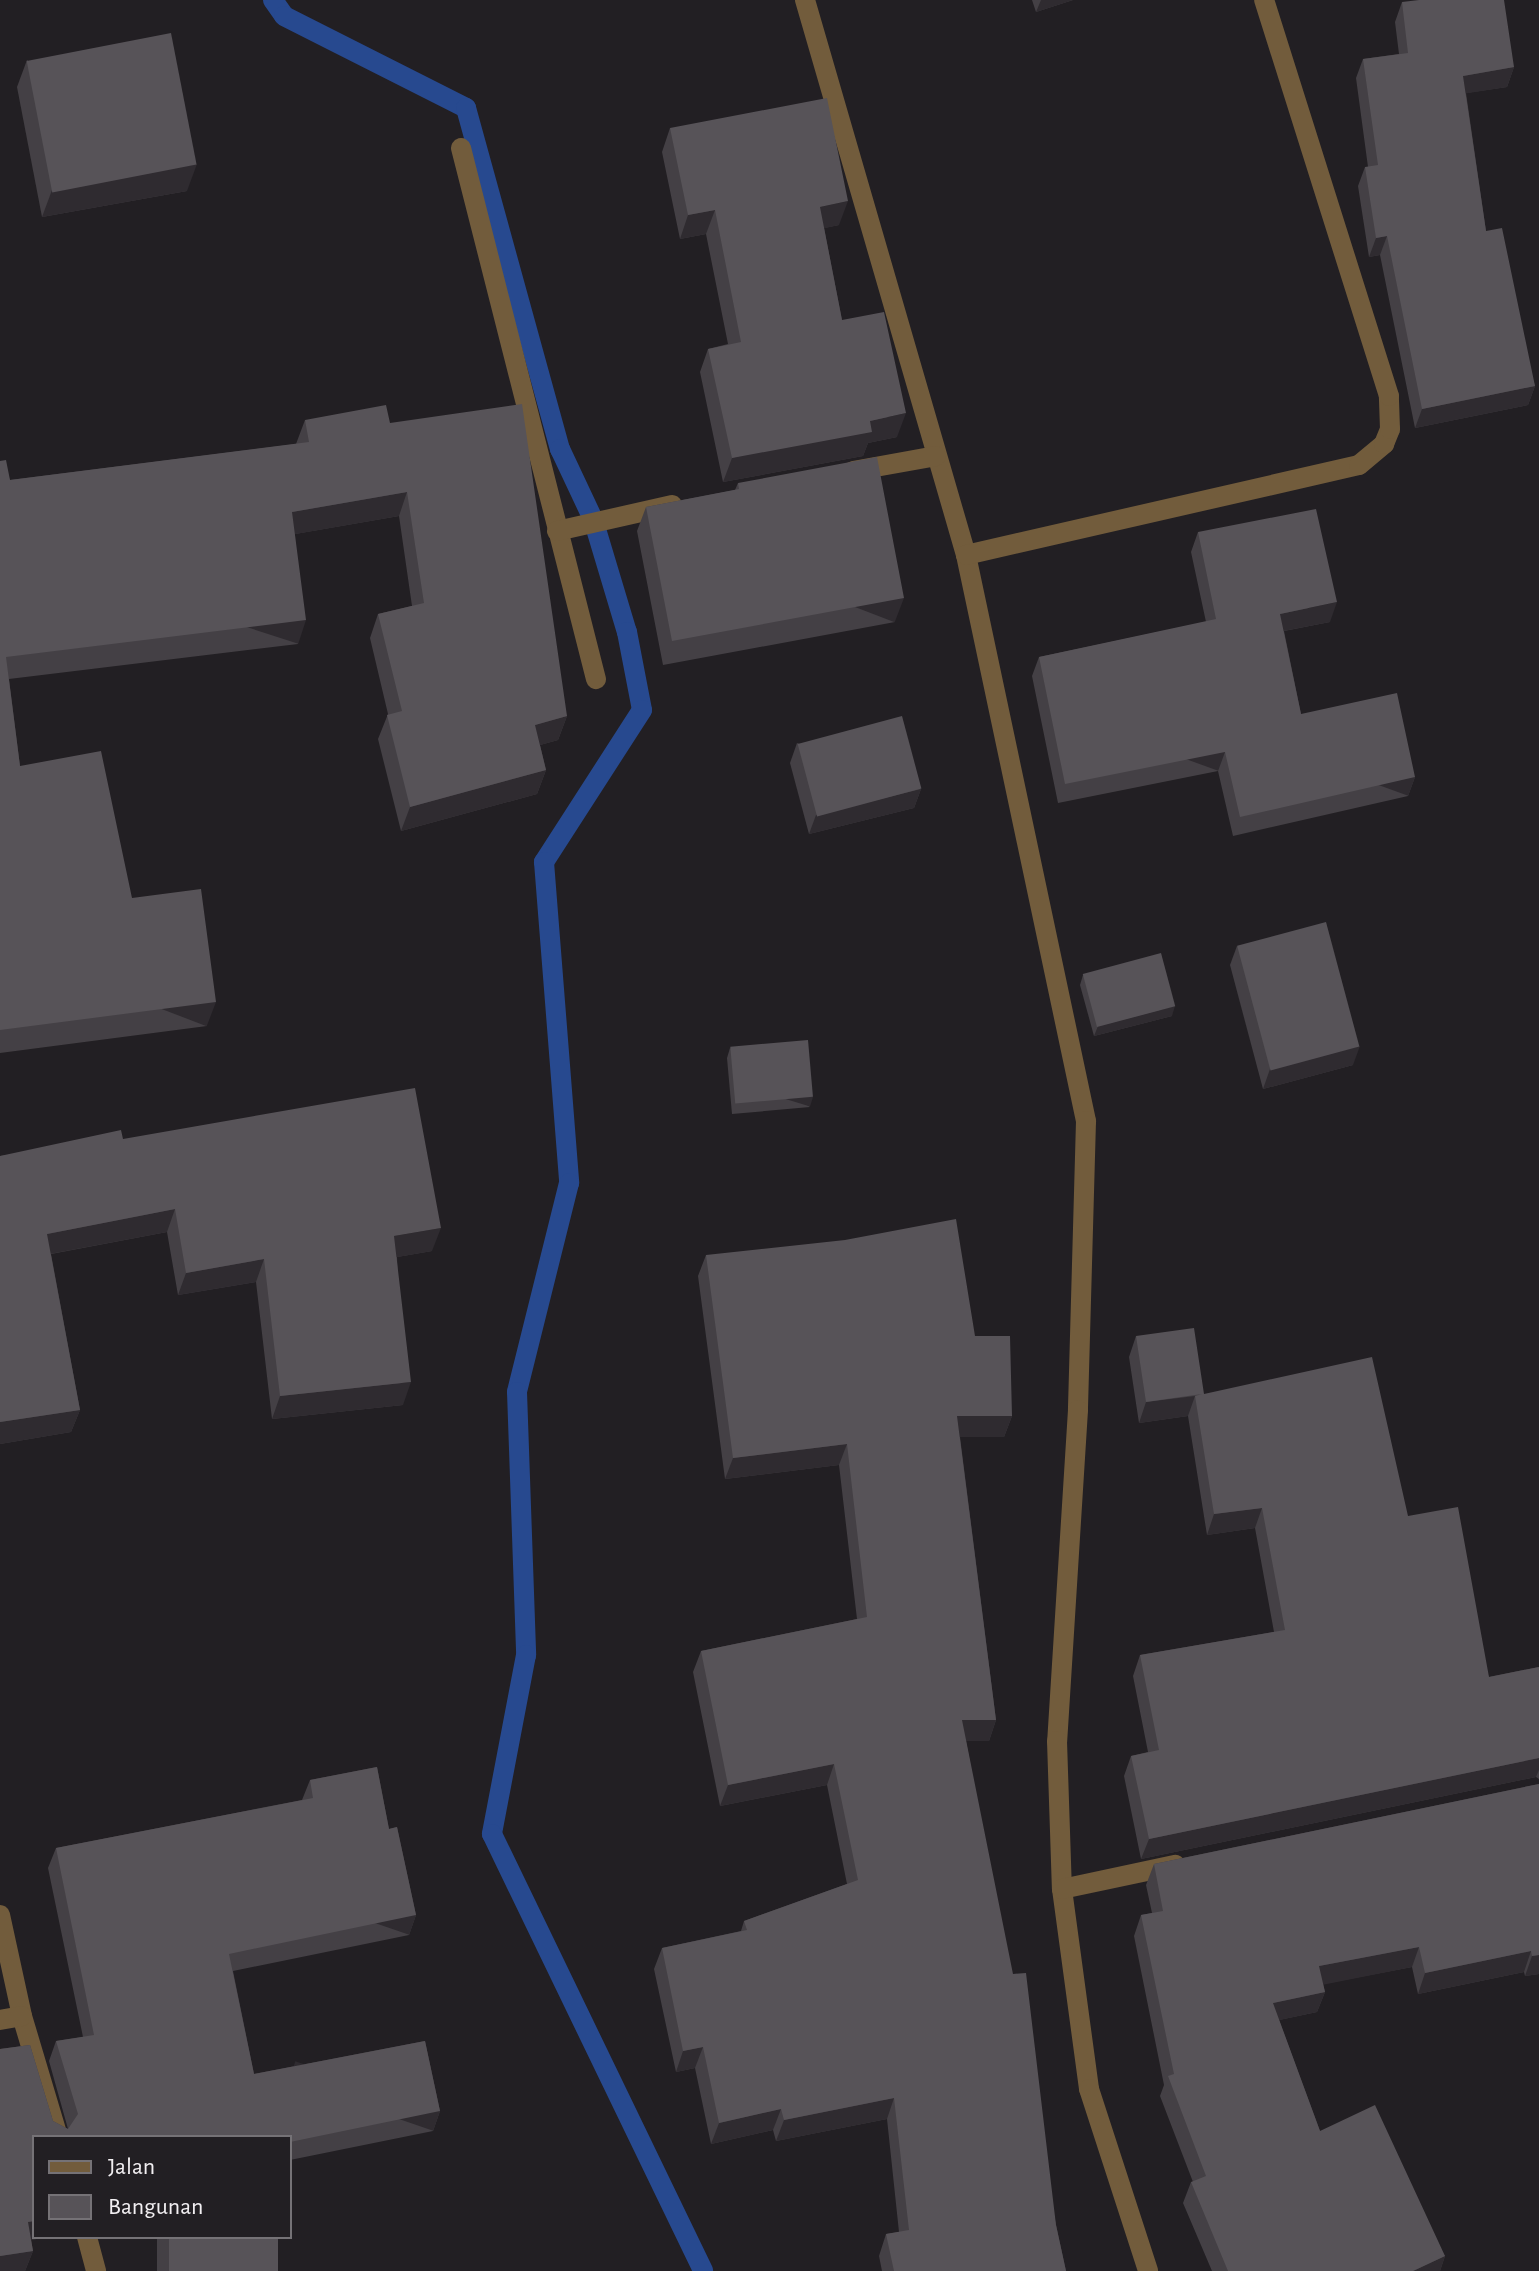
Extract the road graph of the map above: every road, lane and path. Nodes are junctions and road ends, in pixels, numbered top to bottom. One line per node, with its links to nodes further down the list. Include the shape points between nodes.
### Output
1 (805, 0): 4 (street)
2 (1264, 0): 8 (street, via 1389,396 1390,429 1384,444 1359,465)
3 (461, 148): 7 (street)
4 (936, 456): 5 (street); 8 (street)
5 (827, 476)
6 (687, 502): 7 (street)
7 (557, 531): 9 (street)
8 (966, 555): 11 (street, via 1086,1121 1078,1410 1057,1741)
9 (596, 679)
10 (1200, 1860): 11 (street)
11 (1062, 1889): 18 (street, via 1089,2089)
12 (0, 1915): 13 (street)
13 (22, 2016): 14 (street); 15 (street)
14 (0, 2020)
15 (57, 2135)
16 (88, 2239): 17 (street)
17 (96, 2271)
18 (1148, 2271)

